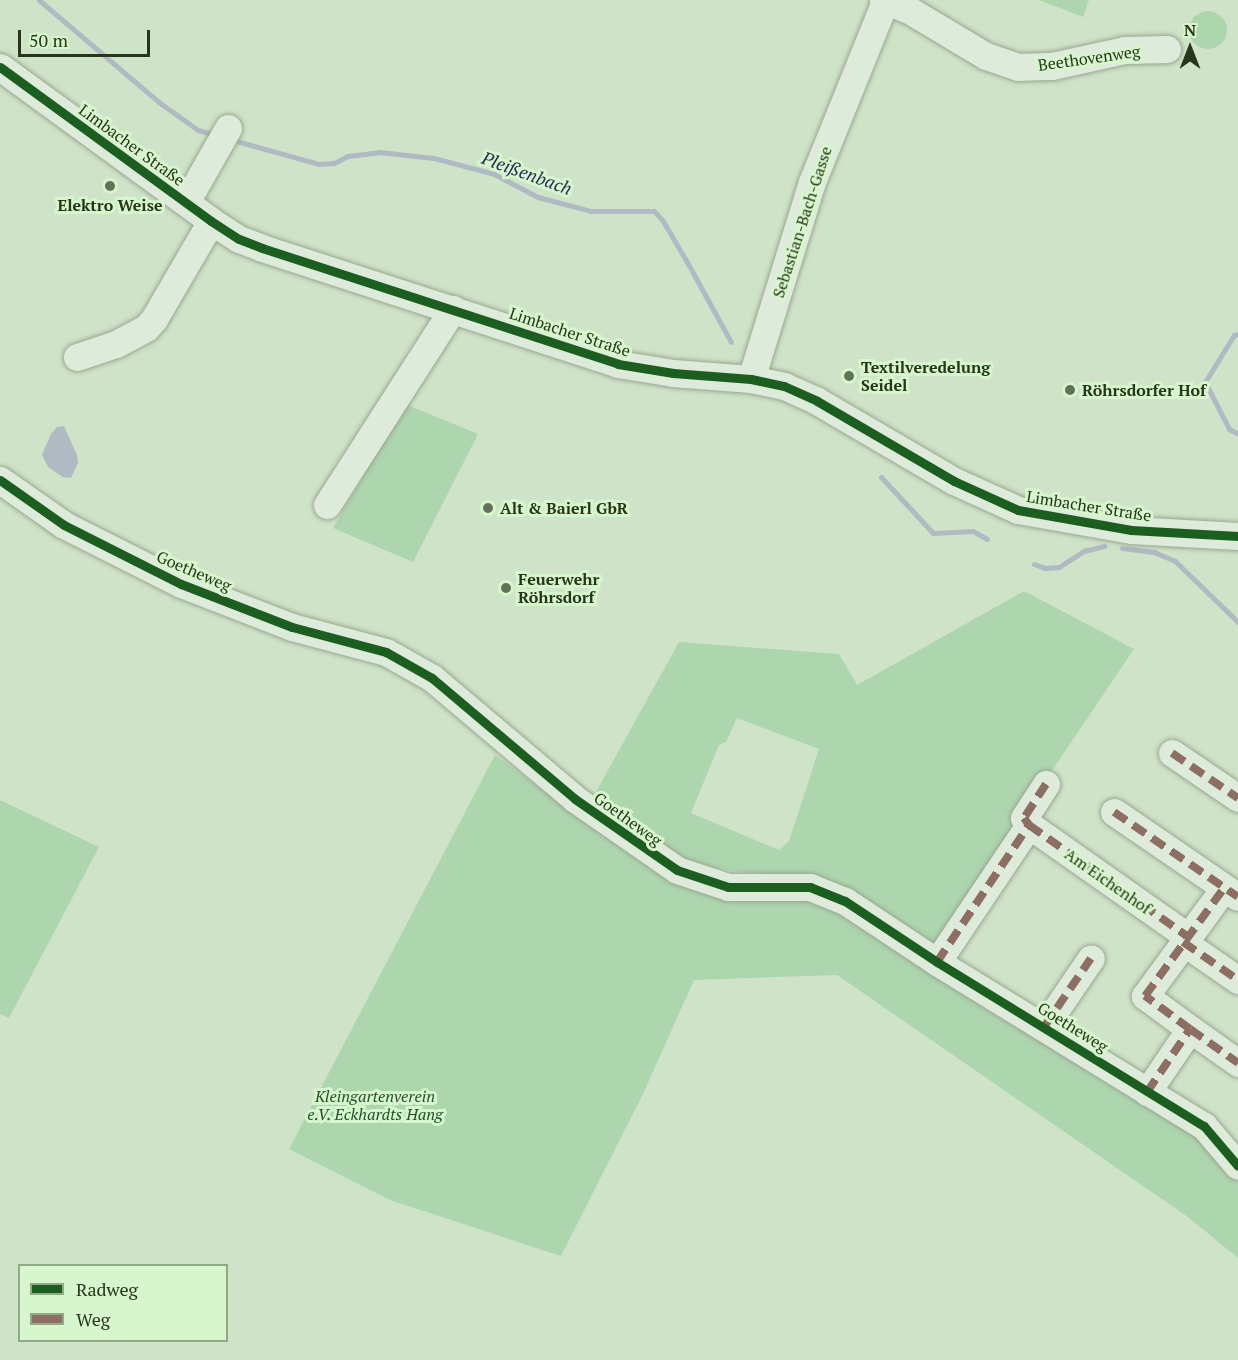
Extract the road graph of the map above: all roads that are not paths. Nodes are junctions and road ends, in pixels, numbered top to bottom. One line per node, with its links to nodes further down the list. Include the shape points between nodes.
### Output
1 (884, 0): 2 (street, Beethovenweg, via 909,10 986,56 1018,67 1052,66 1125,50); 9 (street, Sebastian-Bach-Gasse, via 812,182)
2 (1167, 49)
3 (0, 67): 5 (street, Limbacher Straße)
4 (222, 138): 5 (street, Limbacher Straße)
5 (186, 202): 6 (street, Limbacher Straße)
6 (211, 220): 7 (street, Limbacher Straße, via 239,239 262,248); 8 (street, via 146,328 117,344)
7 (453, 309): 9 (street, Limbacher Straße, via 618,364 673,373); 11 (street)
8 (77, 357)
9 (751, 378): 12 (street, Limbacher Straße, via 784,386 817,401 954,481 1018,510 1131,530)
10 (0, 480): 21 (street, Goetheweg, via 64,525 181,584 292,627 386,652 432,678 575,799 677,870 728,887 810,887 845,901)
11 (327, 506)
12 (1238, 536)
13 (1172, 753): 15 (street)
14 (1046, 784): 17 (street, via 1024,818)
15 (1238, 798)
16 (1114, 812): 18 (street)
17 (1029, 825): 19 (street, Am Eichenhof); 21 (street)
18 (1233, 890): 19 (street)
19 (1185, 939): 22 (street, Am Eichenhof); 24 (street, via 1145,996)
20 (1090, 958): 23 (street)
21 (937, 962): 23 (street, Goetheweg)
22 (1238, 980)
23 (1044, 1027): 26 (street, Goetheweg)
24 (1190, 1029): 25 (street); 26 (street)
25 (1238, 1064)
26 (1147, 1092): 27 (street, Goetheweg, via 1204,1126)
27 (1238, 1166)

